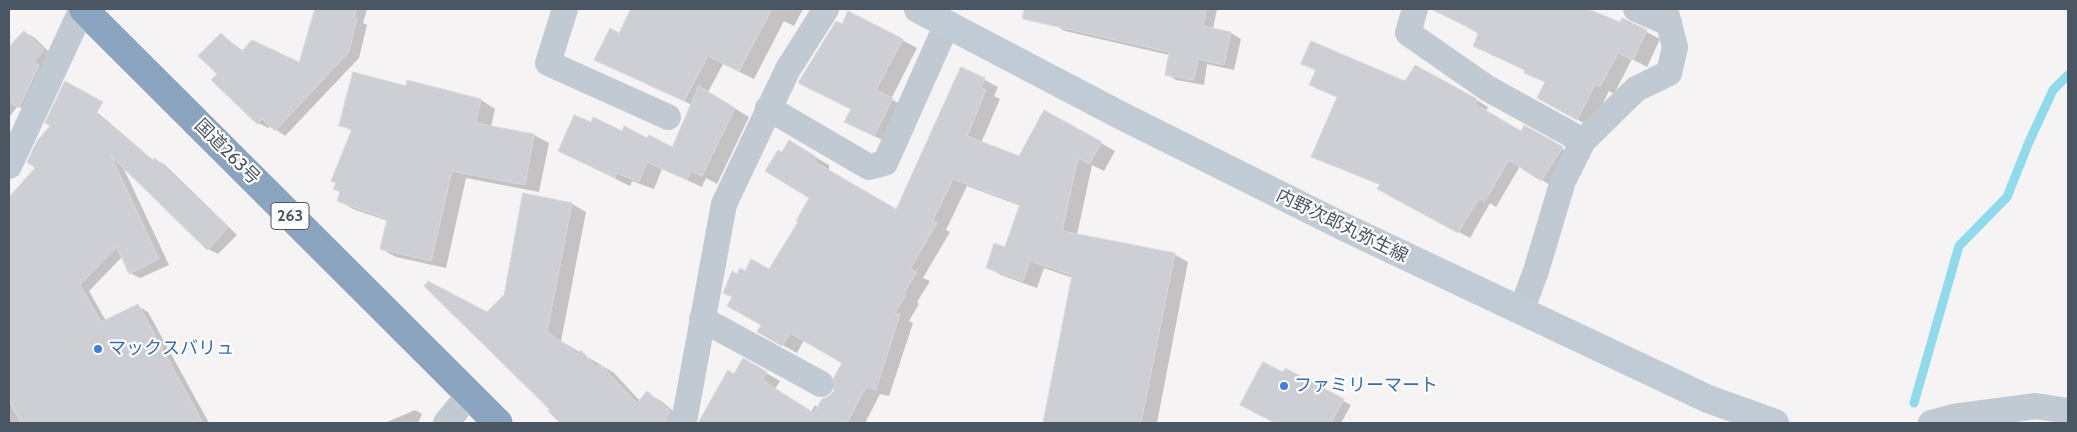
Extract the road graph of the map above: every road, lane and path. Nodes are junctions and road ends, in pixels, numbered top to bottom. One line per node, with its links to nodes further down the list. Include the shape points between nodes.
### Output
1 (82, 9): 12 (street); 16 (highway, 国道263号 / 263)
2 (565, 9): 10 (street, via 548,63)
3 (826, 9): 9 (street)
4 (918, 9): 8 (main road, 内野次郎丸弥生線)
5 (1415, 9): 11 (street, via 1408,33 1486,88)
6 (1636, 9): 7 (street)
7 (1667, 16): 11 (street, via 1675,47 1669,73 1636,89)
8 (947, 24): 9 (street, via 885,163 869,167); 13 (main road, 内野次郎丸弥生線, via 1205,158)
9 (768, 108): 14 (street, via 724,204)
10 (668, 118)
11 (1583, 141): 13 (street, via 1563,181)
12 (9, 166)
13 (1521, 311): 21 (main road, 内野次郎丸弥生線, via 1708,399)
14 (702, 318): 15 (street); 20 (street, via 685,416)
15 (821, 384)
16 (468, 396): 18 (street); 19 (highway, 国道263号 / 263)
17 (2068, 411): 22 (street, via 2036,406)
18 (446, 423)
19 (498, 423)
20 (679, 423)
21 (1775, 423)
22 (1931, 423)

